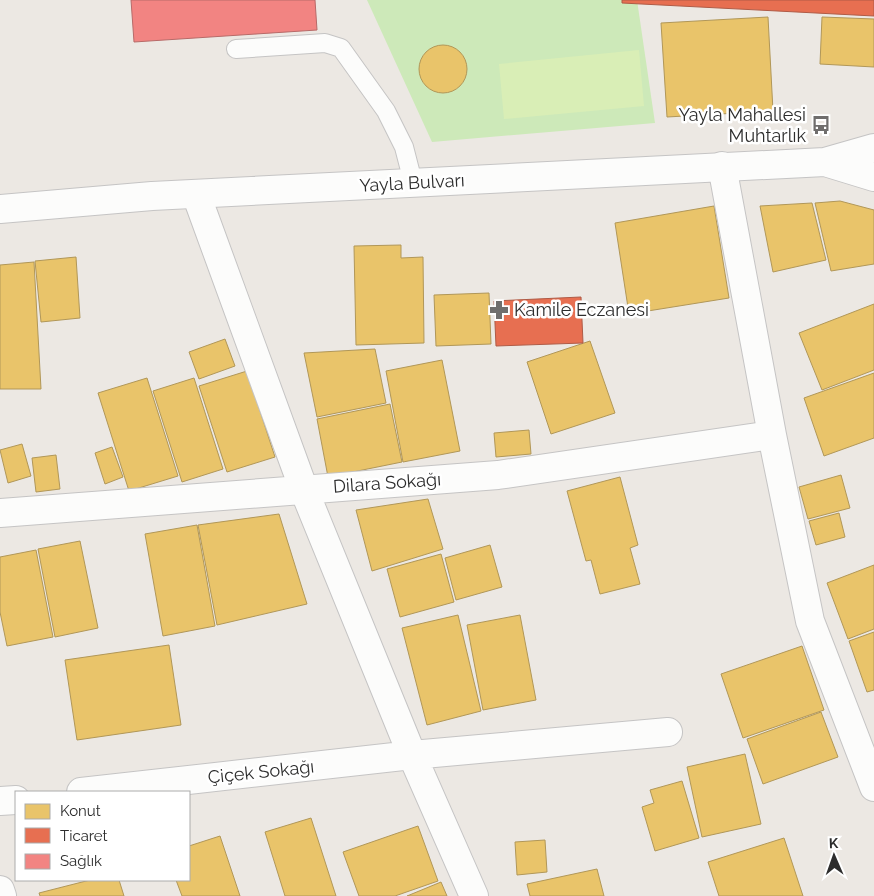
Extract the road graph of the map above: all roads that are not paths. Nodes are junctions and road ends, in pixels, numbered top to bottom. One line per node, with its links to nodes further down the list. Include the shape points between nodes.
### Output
1 (236, 49): 6 (lane, via 326,43 341,48 386,111 404,147)
2 (874, 148): 3 (street, Yayla Bulvarı)
3 (825, 162): 4 (street, Yayla Bulvarı); 5 (street, Yayla Bulvarı)
4 (722, 166): 6 (street, Yayla Bulvarı); 9 (street)
5 (874, 176)
6 (413, 182): 7 (street, Yayla Bulvarı)
7 (196, 194): 8 (street, Yayla Bulvarı); 10 (street)
8 (0, 209)
9 (772, 435): 10 (street, Dilara Sokağı, via 498,475); 14 (street, via 810,621)
10 (304, 490): 11 (street, Dilara Sokağı); 13 (street)
11 (0, 513)
12 (668, 732): 13 (street, Çiçek Sokağı)
13 (412, 755): 15 (street, Çiçek Sokağı); 20 (street)
14 (874, 787)
15 (90, 791)
16 (15, 800): 17 (street)
17 (0, 801)
18 (0, 890): 19 (street)
19 (2, 896)
20 (474, 896)

